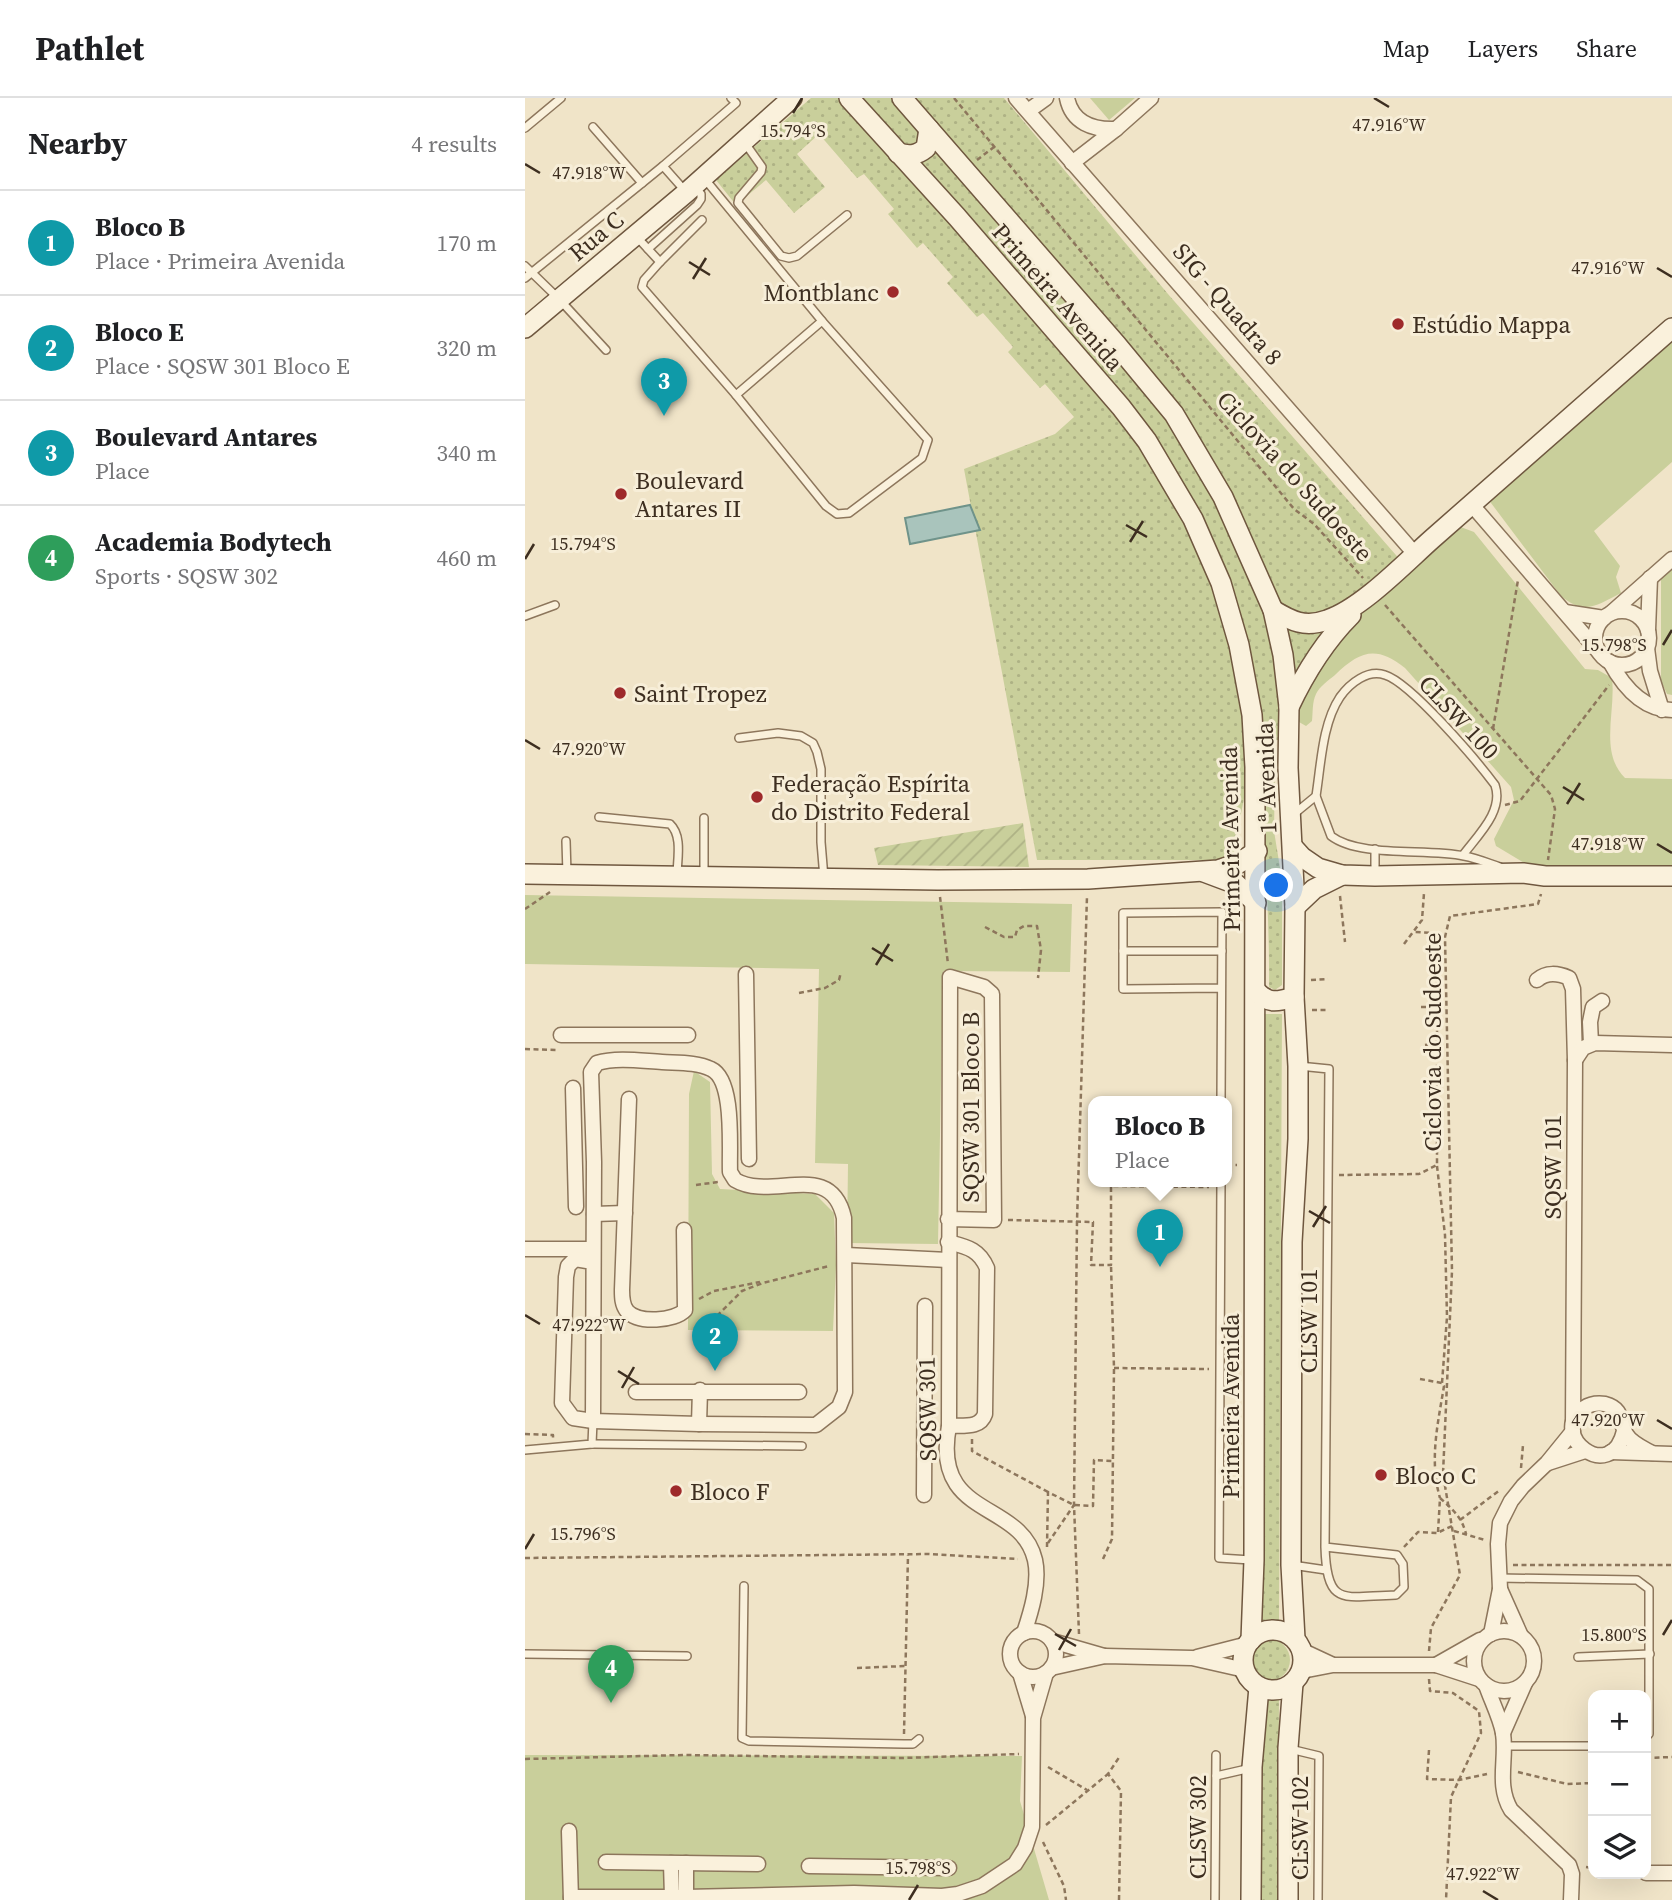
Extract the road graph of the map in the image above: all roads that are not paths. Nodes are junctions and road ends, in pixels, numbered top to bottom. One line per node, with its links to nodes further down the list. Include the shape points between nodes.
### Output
1 (561, 98): 11 (lane)
2 (792, 98): 15 (main road, Rua C)
3 (849, 98): 16 (main road)
4 (902, 98): 13 (main road, Primeira Avenida)
5 (1016, 98): 10 (street, SIG - Quadra 8)
6 (1045, 98): 10 (street)
7 (1067, 98): 14 (street, via 1070,108 1088,126)
8 (1151, 98): 14 (street)
9 (734, 101): 18 (lane)
10 (1028, 111): 17 (street, SIG - Quadra 8)
11 (525, 128)
12 (593, 128): 19 (lane)
13 (929, 129): 16 (main road, via 926,148 913,156); 38 (main road, Primeira Avenida, via 1174,414 1223,497)
14 (1116, 129): 17 (street)
15 (744, 141): 20 (main road, Rua C); 21 (lane, via 762,167 739,203 781,256 797,256)
16 (898, 153): 49 (main road, Primeira Avenida, via 1121,407 1168,475 1193,519 1225,596 1252,715)
17 (1072, 163): 33 (street, SIG - Quadra 8)
18 (663, 166): 19 (lane); 20 (lane)
19 (642, 183): 25 (lane)
20 (694, 186): 23 (main road, Rua C); 27 (lane)
21 (847, 215)
22 (702, 220): 24 (lane)
23 (642, 242): 24 (lane); 26 (main road, Rua C)
24 (660, 262): 31 (lane, via 642,287)
25 (527, 273): 26 (lane)
26 (559, 299): 28 (main road, Rua C); 30 (lane)
27 (821, 321): 31 (lane); 31 (lane, via 928,440 922,458 849,513 837,514)
28 (525, 328)
29 (1672, 328): 32 (main road)
30 (606, 350)
31 (736, 395)
32 (1472, 505): 33 (main road); 39 (street)
33 (1415, 554): 36 (main road)
34 (1672, 559): 35 (street)
35 (1650, 578): 40 (street); 42 (street)
36 (1373, 591): 38 (main road, via 1346,611 1314,624 1286,619); 46 (main road, via 1327,642)
37 (555, 605): 41 (lane)
38 (1273, 610): 46 (main road, Primeira Avenida)
39 (1565, 612): 40 (street); 44 (street)
40 (1607, 615): 42 (street, via 1620,610 1638,615); 44 (street, via 1595,634)
41 (525, 616)
42 (1648, 630): 43 (street)
43 (1647, 648): 45 (street, via 1635,662); 47 (street, via 1650,671)
44 (1598, 651): 45 (street)
45 (1613, 668): 47 (street, via 1622,684 1643,701)
46 (1289, 707): 50 (main road, 1ª Avenida)
47 (1667, 710)
48 (739, 738): 69 (lane, via 778,733 813,743 821,769)
49 (1255, 767): 50 (main road, via 1272,758); 58 (main road, Primeira Avenida)
50 (1288, 768): 53 (main road, 1ª Avenida)
51 (1316, 796): 53 (lane); 57 (lane, via 1331,835 1347,844); 59 (lane, CLSW 100, via 1331,717 1340,697 1372,673 1385,675 1400,682 1495,785 1495,808)
52 (599, 817): 67 (lane, via 670,824 678,839)
53 (1291, 817): 56 (main road, 1ª Avenida)
54 (704, 818): 68 (lane)
55 (566, 841): 63 (lane)
56 (1293, 847): 64 (main road, via 1318,868); 71 (main road)
57 (1375, 849): 59 (lane); 65 (lane)
58 (1257, 850): 60 (main road, via 1239,863); 70 (main road, Primeira Avenida)
59 (1463, 855): 61 (lane)
60 (1203, 872): 69 (main road, via 1088,879); 70 (main road, via 1235,884)
61 (1523, 873): 65 (main road); 66 (main road)
62 (525, 874): 63 (main road)
63 (567, 875): 67 (main road)
64 (1340, 875): 65 (main road); 71 (main road, via 1314,888)
65 (1375, 876)
66 (1672, 876)
67 (677, 877): 68 (main road)
68 (704, 877): 69 (main road)
69 (824, 879)
70 (1255, 903): 78 (main road, Primeira Avenida)
71 (1295, 906): 79 (main road)
72 (1123, 951): 73 (lane); 73 (lane, via 1123,914 1222,912); 77 (lane, via 1123,989)
73 (1222, 951): 77 (lane)
74 (746, 975): 93 (street)
75 (950, 978): 101 (street, SQSW 301); 101 (street, SQSW 301 Bloco B, via 984,987 992,994 994,1220)
76 (1537, 981): 86 (street, SQSW 101, via 1552,974 1569,978)
77 (1221, 988): 90 (lane)
78 (1256, 991): 79 (main road, via 1272,1002); 131 (main road, Primeira Avenida)
79 (1294, 997): 88 (main road)
80 (1602, 1001): 84 (street, via 1593,1007)
81 (561, 1035): 82 (street)
82 (650, 1035): 83 (street); 87 (street)
83 (688, 1035)
84 (1591, 1044): 85 (street); 86 (street)
85 (1672, 1045)
86 (1575, 1060): 111 (street, SQSW 101)
87 (651, 1061): 92 (street, via 712,1069 726,1086); 96 (street, via 605,1060 593,1066)
88 (1298, 1066): 130 (lane, CLSW 101, via 1329,1069); 132 (main road, via 1292,1242)
89 (573, 1088): 95 (street)
90 (1221, 1096)
91 (629, 1099): 100 (street)
92 (728, 1113): 93 (street); 106 (street, via 730,1172 735,1180 752,1186 817,1185 828,1189 842,1206)
93 (747, 1119): 94 (street)
94 (749, 1159)
95 (575, 1162): 96 (street); 98 (street)
96 (594, 1162): 99 (street)
97 (1221, 1187): 131 (lane, via 1219,1558)
98 (576, 1207)
99 (594, 1213): 100 (street); 105 (street)
100 (625, 1213): 102 (street, via 622,1301 627,1311 641,1318 677,1317 686,1306)
101 (948, 1219): 103 (street, SQSW 301)
102 (684, 1230)
103 (948, 1242): 107 (street, SQSW 301); 118 (street, via 974,1249 987,1268 985,1414 983,1421)
104 (525, 1249): 105 (street)
105 (593, 1256): 116 (street); 116 (street, via 575,1259 568,1266 562,1403 573,1418)
106 (846, 1259): 107 (street); 117 (street, via 845,1392 839,1407 816,1425)
107 (948, 1260): 109 (street, SQSW 301)
108 (925, 1306): 110 (street)
109 (949, 1369): 110 (street); 118 (street, SQSW 301)
110 (926, 1371): 129 (street)
111 (1573, 1379): 115 (street); 119 (street, SQSW 101)
112 (701, 1390): 113 (street); 114 (street); 117 (street)
113 (636, 1392)
114 (799, 1392)
115 (1596, 1404): 119 (street, via 1580,1411); 120 (street, via 1613,1408)
116 (593, 1421): 117 (street); 121 (lane)
117 (699, 1424)
118 (949, 1426): 136 (street, SQSW 301, via 946,1448 954,1480 974,1503 1015,1528 1029,1546 1035,1560)
119 (1573, 1429): 124 (street, via 1576,1443); 128 (street)
120 (1624, 1431): 125 (street); 126 (street)
121 (592, 1444): 122 (lane); 123 (lane)
122 (801, 1446)
123 (525, 1450)
124 (1585, 1451): 125 (street, via 1596,1455); 128 (street)
125 (1611, 1452): 126 (street)
126 (1652, 1453): 127 (street)
127 (1672, 1454)
128 (1547, 1464): 134 (street, via 1511,1501 1500,1522)
129 (924, 1495)
130 (1325, 1547): 133 (lane, CLSW 101); 133 (lane, via 1397,1555 1403,1564 1404,1587 1396,1595 1344,1596 1329,1582)
131 (1254, 1560): 141 (main road, Primeira Avenida)
132 (1291, 1565): 133 (lane); 142 (main road)
133 (1326, 1570)
134 (1499, 1577): 138 (street); 139 (street); 144 (lane, via 1642,1581 1649,1588)
135 (744, 1586): 160 (lane, via 742,1738 904,1744)
136 (1034, 1604): 137 (street); 140 (street)
137 (1024, 1633): 140 (street); 153 (street, via 1011,1649 1012,1662)
138 (1489, 1635): 139 (street, via 1504,1631); 150 (street); 155 (street, via 1475,1651)
139 (1521, 1636): 156 (street, via 1529,1643 1534,1661)
140 (1048, 1638): 146 (street); 152 (street, via 1056,1655)
141 (1249, 1642): 142 (main road, via 1259,1634 1278,1630); 148 (street); 151 (main road)
142 (1298, 1644): 149 (street); 154 (main road, via 1303,1660)
143 (525, 1654): 145 (lane)
144 (1650, 1654): 147 (lane); 158 (lane)
145 (687, 1656)
146 (1105, 1656): 148 (street); 152 (street)
147 (1578, 1657)
148 (1192, 1658): 151 (street)
149 (1333, 1665): 150 (street); 154 (street)
150 (1432, 1665): 155 (street)
151 (1245, 1670): 157 (main road)
152 (1049, 1671): 153 (street, via 1033,1677); 159 (street)
153 (1020, 1673): 159 (street)
154 (1297, 1677): 157 (main road, via 1280,1689); 163 (main road)
155 (1483, 1682): 156 (street, via 1503,1691); 161 (street)
156 (1525, 1682): 161 (street)
157 (1259, 1687): 165 (main road)
158 (1650, 1690)
159 (1033, 1718): 184 (street, via 1035,1829 1025,1849 1015,1864 971,1891)
160 (919, 1739)
161 (1502, 1740): 162 (lane); 189 (street, via 1505,1800 1569,1865)
162 (1588, 1746)
163 (1288, 1748): 187 (main road); 188 (lane, CLSW 102, via 1319,1755)
164 (1216, 1755): 166 (lane, CLSW 302)
165 (1252, 1768): 166 (lane); 186 (main road)
166 (1216, 1776): 185 (lane, CLSW 302)
167 (569, 1831): 182 (street)
168 (606, 1861): 169 (street)
169 (671, 1863): 170 (street); 180 (street)
170 (686, 1863): 171 (street); 180 (street)
171 (758, 1864)
172 (809, 1866): 173 (street)
173 (857, 1867): 174 (street); 178 (street)
174 (887, 1867): 175 (street); 179 (street)
175 (949, 1868)
176 (1651, 1873): 177 (street)
177 (1672, 1874)
178 (854, 1893): 179 (street); 181 (street)
179 (885, 1894): 183 (street)
180 (679, 1897): 181 (street); 182 (street)
181 (767, 1897)
182 (571, 1898)
183 (912, 1898): 184 (street)
184 (942, 1898)
185 (1215, 1900)
186 (1251, 1900)
187 (1288, 1900)
188 (1318, 1900)
189 (1571, 1900)

